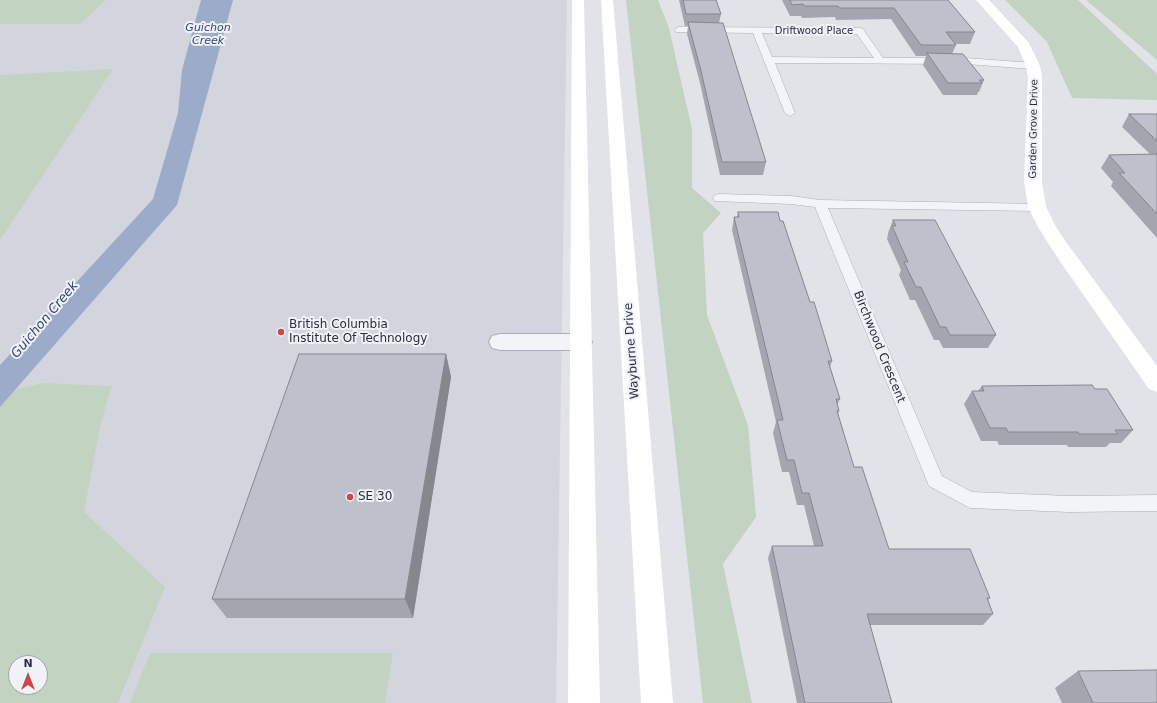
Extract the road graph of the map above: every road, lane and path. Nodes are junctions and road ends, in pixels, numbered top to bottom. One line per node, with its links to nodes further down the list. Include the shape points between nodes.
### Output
1 (578, 0): 14 (street)
2 (607, 0): 18 (street, Wayburne Drive)
3 (982, 0): 8 (street, Garden Grove Drive, via 1024,46)
4 (679, 30): 5 (lane, Driftwood Place)
5 (756, 31): 6 (lane, Driftwood Place); 7 (lane, Driftwood Place, via 860,32)
6 (769, 60): 7 (lane); 9 (lane, Driftwood Place)
7 (880, 60): 8 (lane, via 966,61)
8 (1033, 66): 12 (street, Garden Grove Drive, via 1033,182)
9 (790, 113)
10 (719, 198): 11 (lane, via 791,200)
11 (820, 204): 12 (lane); 16 (lane, Birchwood Crescent, via 935,481 970,500 1069,504)
12 (1037, 207): 15 (street, Garden Grove Drive, via 1062,250)
13 (500, 342): 14 (street)
14 (581, 342): 17 (street)
15 (1157, 383)
16 (1157, 503)
17 (584, 703)
18 (657, 703)

